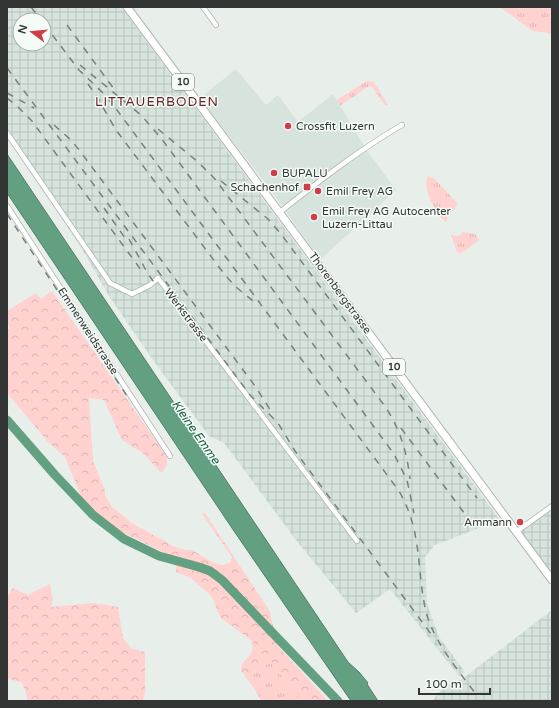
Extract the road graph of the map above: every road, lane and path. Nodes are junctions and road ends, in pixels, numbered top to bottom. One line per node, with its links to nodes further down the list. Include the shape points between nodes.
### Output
1 (127, 7): 7 (main road, Thorenbergstrasse / 10)
2 (203, 7): 3 (street)
3 (216, 24)
4 (402, 124): 7 (street, via 334,170)
5 (7, 133): 11 (street, Werkstrasse, via 110,283 132,294 158,278)
6 (7, 206): 8 (street, Emmenweidstrasse)
7 (280, 212): 10 (main road, Thorenbergstrasse / 10)
8 (170, 456)
9 (552, 506): 10 (street)
10 (516, 532): 12 (main road, Thorenbergstrasse / 10)
11 (357, 541)
12 (552, 580)

